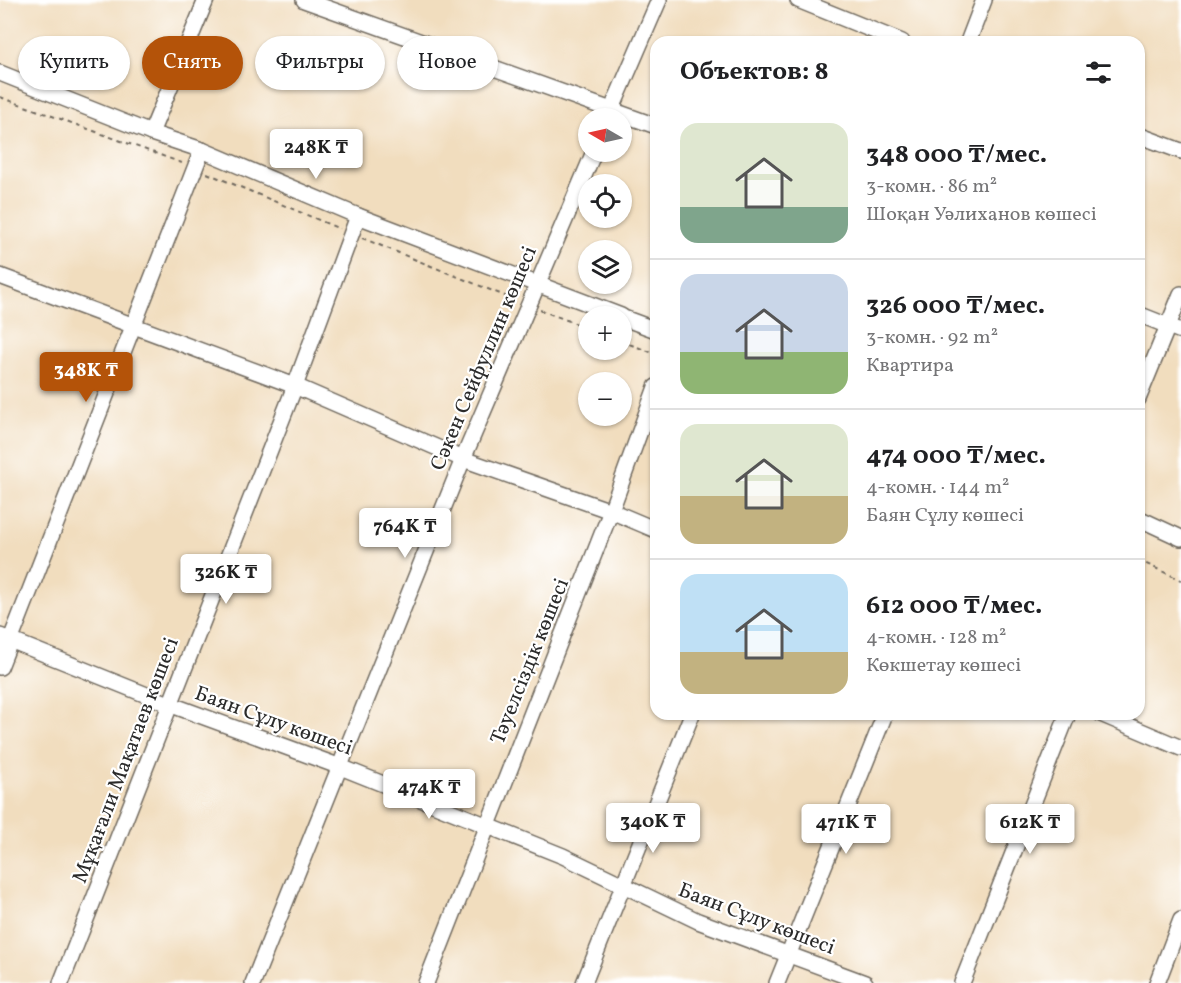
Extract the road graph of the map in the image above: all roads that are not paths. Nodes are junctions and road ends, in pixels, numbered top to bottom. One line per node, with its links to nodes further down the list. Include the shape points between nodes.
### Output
1 (206, 0): 13 (street)
2 (304, 0): 9 (street)
3 (659, 0): 10 (street)
4 (798, 0): 6 (street)
5 (984, 0): 7 (street)
6 (887, 36)
7 (970, 36)
8 (0, 73): 13 (street)
9 (594, 108)
10 (613, 108)
11 (632, 120): 12 (street)
12 (650, 124)
13 (151, 133): 15 (street)
14 (1145, 138): 16 (street)
15 (202, 150): 18 (street); 25 (street)
16 (1181, 151)
17 (590, 162): 20 (street, Сәкен Сейфуллин көшесі)
18 (358, 216): 20 (street); 28 (street, Мұқағали Мақатаев көшесі)
19 (0, 276): 25 (street)
20 (537, 283): 22 (street); 31 (street, Сәкен Сейфуллин көшесі)
21 (1181, 294): 27 (street)
22 (594, 306)
23 (1145, 317): 27 (street)
24 (632, 321): 26 (street)
25 (134, 326): 28 (street); 36 (street)
26 (650, 328)
27 (1175, 328): 29 (street)
28 (295, 386): 31 (street); 38 (street, Мұқағали Мақатаев көшесі)
29 (1145, 386)
30 (650, 404): 32 (street, Тәуелсіздік көшесі)
31 (463, 459): 32 (street); 44 (street, Сәкен Сейфуллин көшесі)
32 (611, 511): 34 (street); 45 (street, Тәуелсіздік көшесі)
33 (1145, 521): 35 (street)
34 (650, 527)
35 (1181, 538)
36 (5, 638): 37 (street); 38 (street, Баян Сұлу көшесі)
37 (0, 667)
38 (169, 704): 44 (street, Баян Сұлу көшесі); 49 (street, Мұқағали Мақатаев көшесі)
39 (690, 720): 46 (street)
40 (883, 720): 48 (street)
41 (1066, 720): 55 (street)
42 (1115, 720): 43 (street)
43 (1181, 748)
44 (338, 766): 45 (street, Баян Сұлу көшесі); 50 (street, Сәкен Сейфуллин көшесі)
45 (487, 826): 46 (street, Баян Сұлу көшесі, via 563,856); 51 (street, Тәуелсіздік көшесі)
46 (622, 886): 48 (street, Баян Сұлу көшесі, via 698,921); 52 (street)
47 (1181, 920): 56 (street)
48 (789, 952): 53 (street); 54 (street, Баян Сұлу көшесі)
49 (61, 983)
50 (253, 983)
51 (426, 983)
52 (584, 983)
53 (777, 983)
54 (865, 983)
55 (962, 983)
56 (1157, 983)

